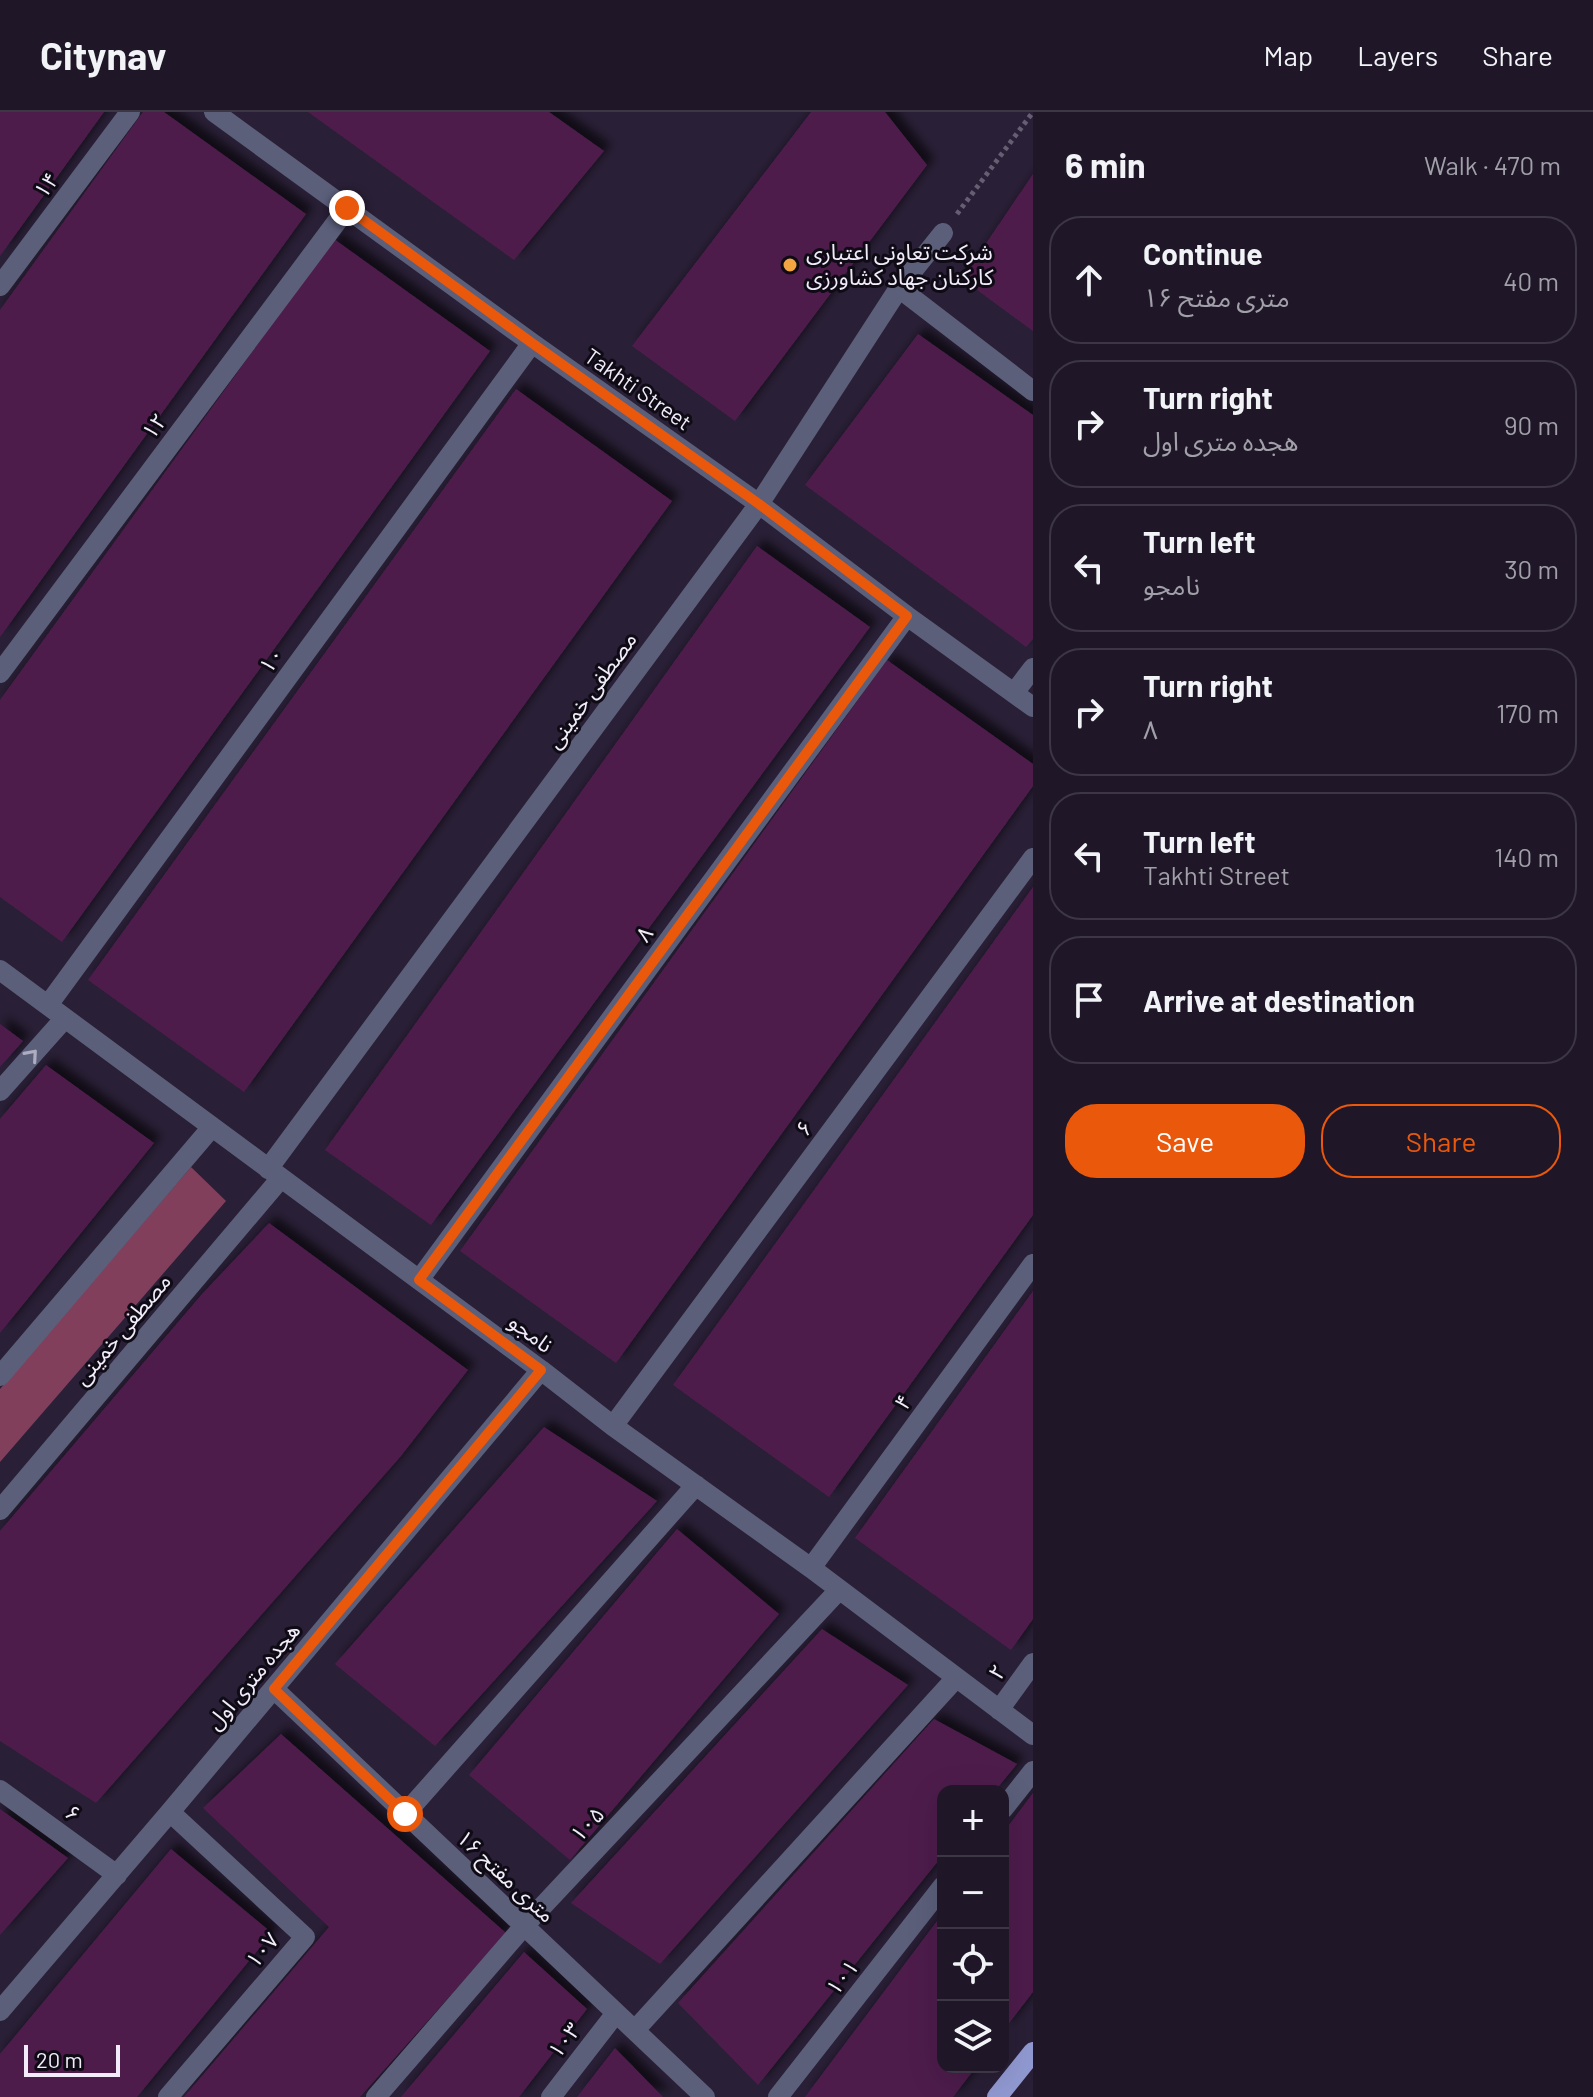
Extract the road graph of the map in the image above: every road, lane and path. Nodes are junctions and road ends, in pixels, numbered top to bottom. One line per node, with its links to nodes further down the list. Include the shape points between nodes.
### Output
1 (130, 112): 6 (street, ۱۴)
2 (214, 112): 4 (street, Takhti Street)
3 (1033, 112): 5 (path)
4 (347, 208): 8 (street, Takhti Street); 13 (street, ۱۲)
5 (943, 233): 7 (street, مصطفی خمینی)
6 (0, 286)
7 (899, 288): 9 (street); 10 (street, مصطفی خمینی)
8 (532, 343): 10 (street, Takhti Street); 18 (street, ۱۰)
9 (1033, 391)
10 (759, 504): 11 (street, Takhti Street); 22 (street, مصطفی خمینی)
11 (907, 616): 14 (street, Takhti Street); 24 (street, ۸)
12 (1033, 668): 14 (street)
13 (0, 673)
14 (1014, 693): 15 (street, Takhti Street)
15 (1033, 707)
16 (1033, 858): 27 (street, ۶)
17 (0, 970): 18 (street, نامجو)
18 (48, 1005): 19 (street, نامجو)
19 (65, 1018): 20 (street, one-way to 19); 21 (street, نامجو)
20 (0, 1091)
21 (212, 1127): 22 (street, نامجو); 26 (street)
22 (274, 1174): 24 (street, نامجو); 29 (street, مصطفی خمینی)
23 (1033, 1264): 30 (street, ۴)
24 (419, 1280): 25 (street, نامجو)
25 (541, 1370): 27 (street, نامجو); 34 (street, هجده متری اول)
26 (0, 1376)
27 (613, 1426): 28 (street, نامجو)
28 (696, 1485): 30 (street, نامجو); 41 (street)
29 (0, 1510)
30 (811, 1568): 31 (street, نامجو)
31 (839, 1590): 33 (street, نامجو); 44 (street, ۱۰۵)
32 (1033, 1663): 35 (street, ۲)
33 (956, 1678): 35 (street, نامجو); 47 (street)
34 (274, 1689): 40 (street, هجده متری اول); 41 (street, ۱۶ متری مفتح)
35 (999, 1710): 36 (street, نامجو)
36 (1033, 1735)
37 (1033, 1771): 39 (street)
38 (0, 1790): 42 (street, ۶)
39 (1009, 1801)
40 (170, 1812): 42 (street, هجده متری اول); 49 (street, ۱۰۷, via 305,1937)
41 (405, 1814): 44 (street, ۱۶ متری مفتح)
42 (117, 1875): 45 (street, هجده متری اول)
43 (937, 1894): 53 (street, ۱۰۱)
44 (524, 1926): 46 (street, ۱۶ متری مفتح); 50 (street, ۱۰۵)
45 (0, 2011)
46 (616, 2013): 47 (street, ۱۶ متری مفتح); 51 (street, ۱۰۳)
47 (635, 2030): 52 (street, ۱۶ متری مفتح)
48 (1033, 2052): 54 (main road)
49 (168, 2097)
50 (376, 2097)
51 (551, 2097)
52 (705, 2097)
53 (778, 2097)
54 (997, 2097)

